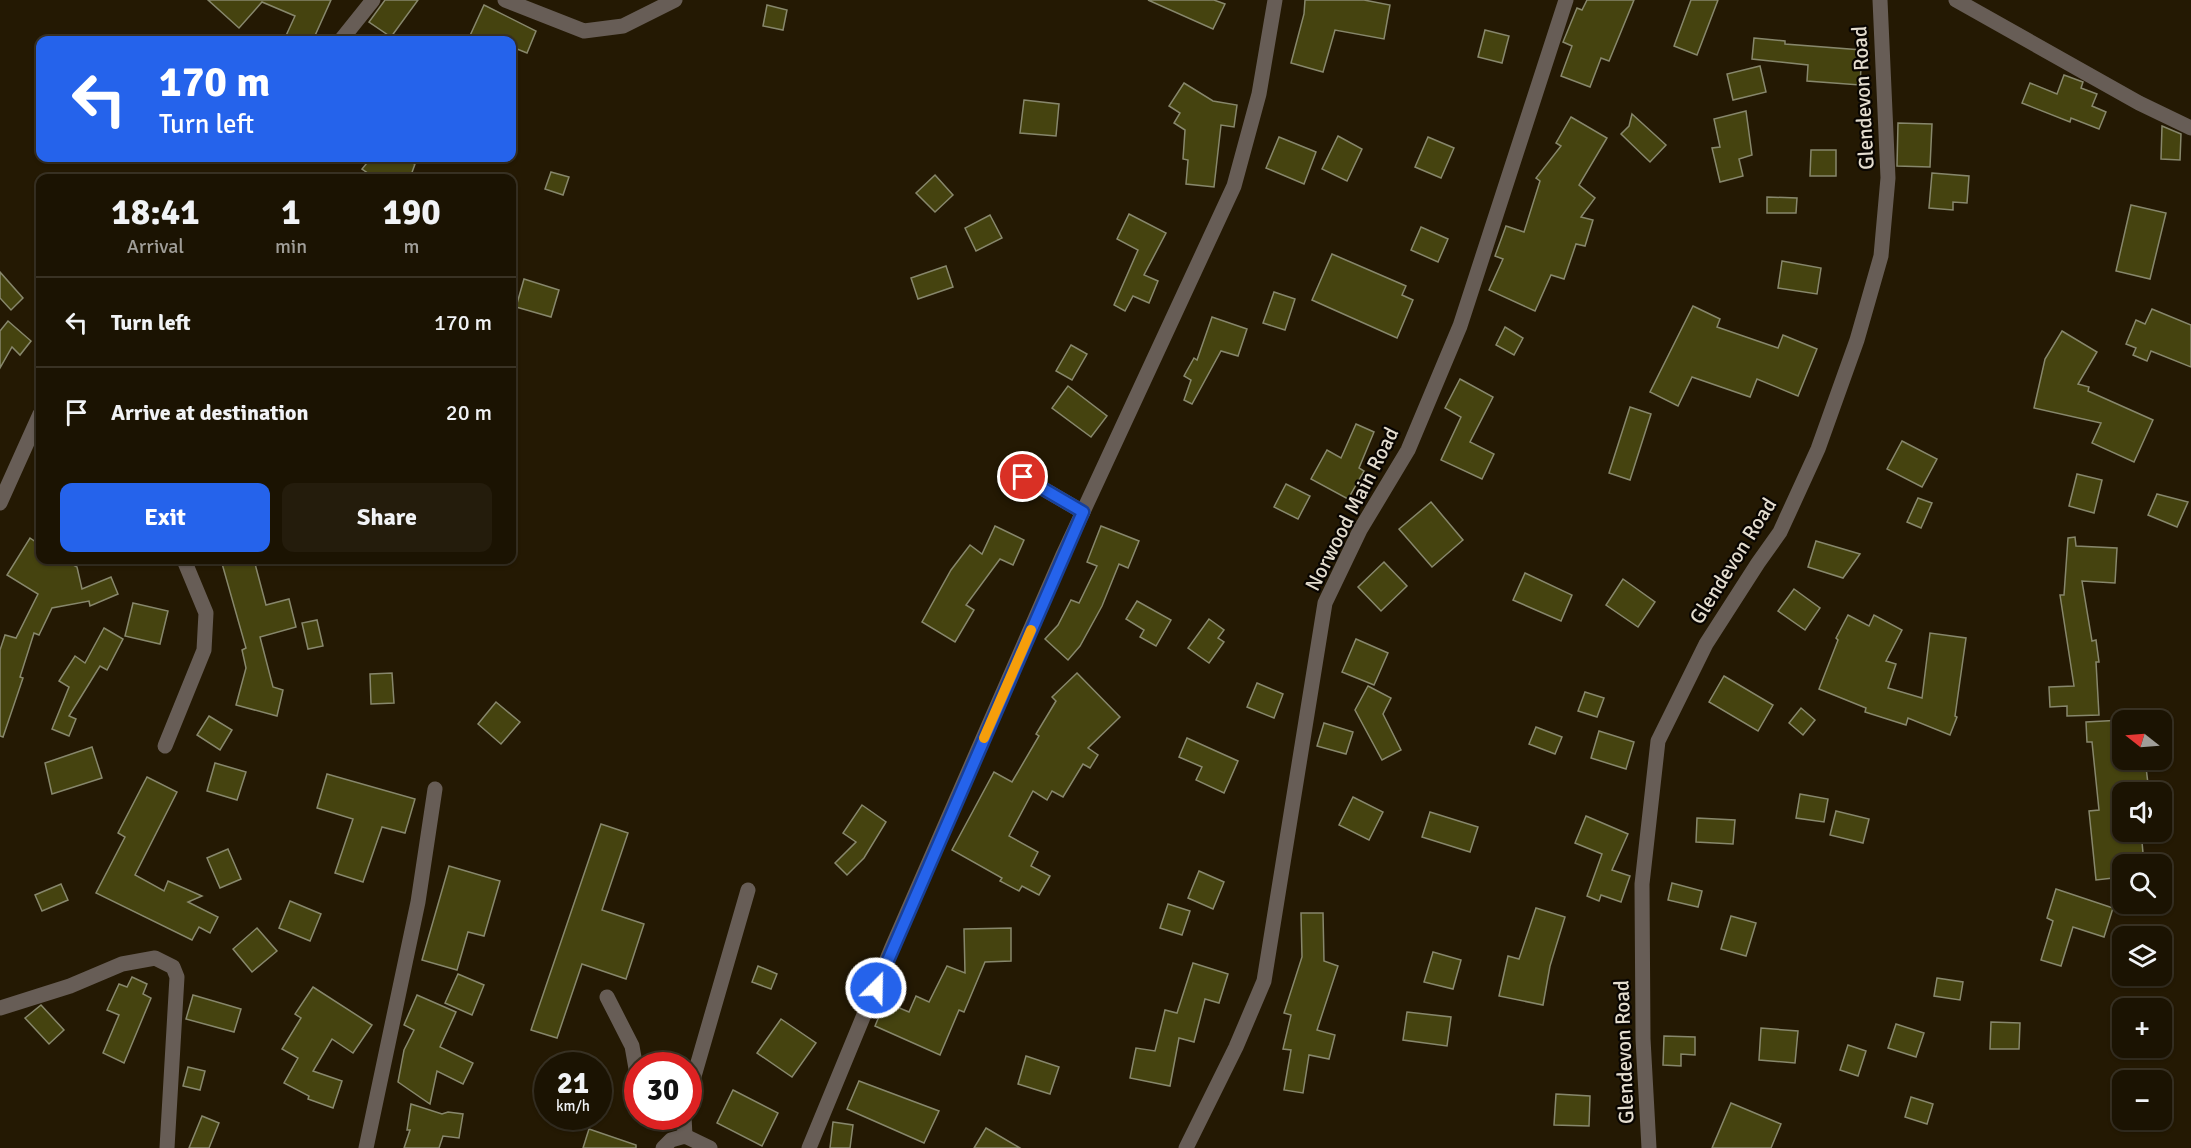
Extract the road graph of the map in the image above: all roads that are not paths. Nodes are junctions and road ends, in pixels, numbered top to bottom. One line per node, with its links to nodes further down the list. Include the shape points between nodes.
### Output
1 (373, 0): 8 (street)
2 (505, 0): 3 (street, via 584,31 623,26)
3 (675, 0)
4 (1275, 0): 14 (street, via 1259,94 1234,186)
5 (1566, 0): 30 (street, Norwood Main Road, via 1460,326 1408,450 1360,530 1325,603 1264,981)
6 (1880, 0): 31 (street, Glendevon Road, via 1888,178 1881,255 1857,340 1818,449 1780,532 1706,644 1658,741 1642,884 1643,1039)
7 (1956, 0): 9 (street, via 2139,104)
8 (344, 36)
9 (2191, 128)
10 (36, 421): 12 (street)
11 (1023, 477): 14 (street)
12 (4, 478): 13 (street)
13 (0, 503)
14 (1083, 512): 29 (street, via 892,947)
15 (186, 564): 16 (street, via 206,613 204,650)
16 (165, 746)
17 (435, 789): 26 (street, via 418,902)
18 (748, 890): 22 (street)
19 (607, 997): 21 (street)
20 (0, 1008): 25 (street, via 70,986 122,964 155,958 173,967 177,977)
21 (633, 1052)
22 (701, 1052)
23 (685, 1130): 24 (street)
24 (685, 1136): 27 (street, via 671,1140); 28 (street)
25 (166, 1148)
26 (366, 1148)
27 (663, 1148)
28 (710, 1148)
29 (809, 1148)
30 (1186, 1148)
31 (1649, 1148)

